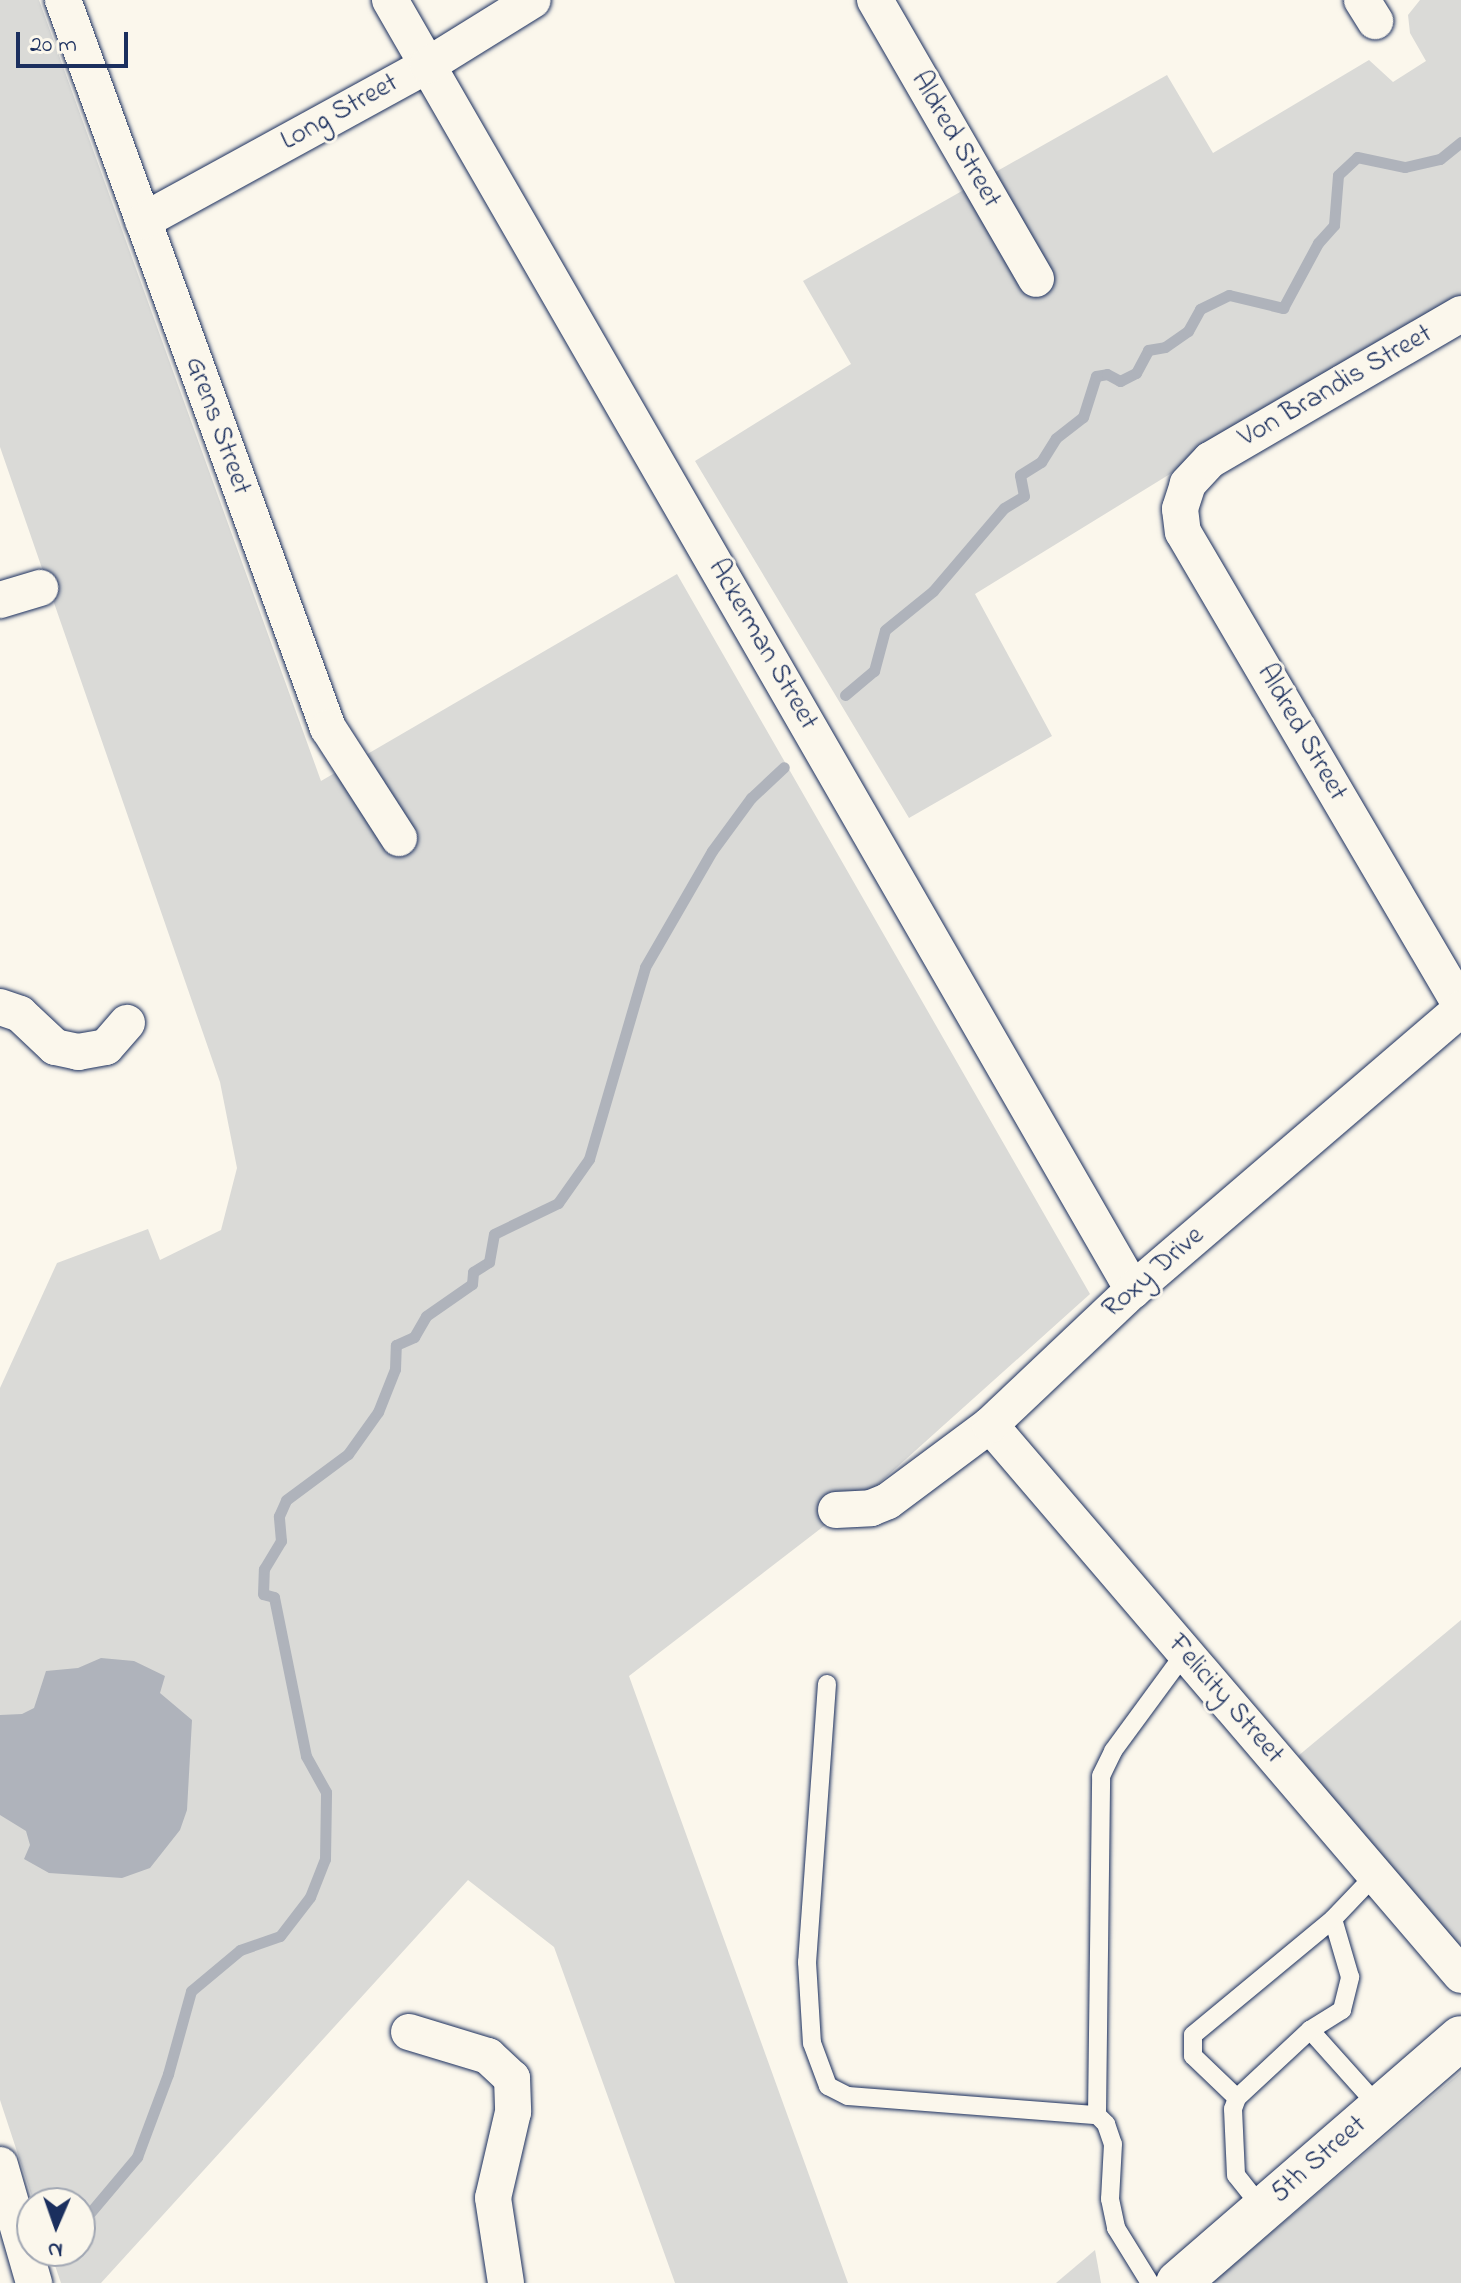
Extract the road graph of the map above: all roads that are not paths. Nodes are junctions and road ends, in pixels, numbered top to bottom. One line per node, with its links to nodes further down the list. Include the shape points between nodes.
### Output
1 (63, 0): 6 (street, Grens Street)
2 (390, 0): 5 (street, Ackerman Street)
3 (533, 0): 5 (street, Long Street)
4 (875, 0): 7 (street, Aldred Street)
5 (428, 65): 6 (street, Long Street); 16 (street, Ackerman Street)
6 (143, 221): 12 (street, Grens Street, via 328,728)
7 (1036, 279)
8 (1461, 314): 9 (street, Von Brandis Street)
9 (1210, 460): 14 (street, Aldred Street, via 1188,484 1180,509 1183,532)
10 (40, 588): 11 (street)
11 (0, 600)
12 (399, 838)
13 (0, 1007): 15 (street, via 20,1014 65,1051 97,1051)
14 (1461, 1008): 16 (street, Roxy Drive)
15 (127, 1023)
16 (1133, 1290): 17 (street, Roxy Drive)
17 (990, 1425): 18 (street, Roxy Drive, via 880,1506); 19 (street, Felicity Street)
18 (836, 1510)
19 (1185, 1653): 21 (street, Felicity Street); 29 (lane, via 1113,1751 1101,1776)
20 (827, 1684): 29 (lane, via 807,1962 812,2043 828,2086 848,2096)
21 (1375, 1875): 22 (lane); 23 (street, Felicity Street)
22 (1333, 1919): 24 (lane, via 1350,1977 1348,1996 1342,2010); 27 (lane, via 1193,2035 1193,2056)
23 (1461, 1975)
24 (1310, 2030): 27 (lane); 28 (lane)
25 (409, 2032): 33 (street, via 488,2056 512,2078 513,2112 493,2198)
26 (1461, 2038): 28 (main road, 5th Street)
27 (1237, 2098): 31 (lane, via 1232,2148 1236,2175)
28 (1380, 2108): 31 (main road, 5th Street)
29 (1097, 2115): 34 (lane, via 1113,2144 1110,2199 1116,2228)
30 (0, 2165): 32 (street)
31 (1263, 2209): 35 (main road, 5th Street)
32 (34, 2283)
33 (506, 2283)
34 (1150, 2283)
35 (1178, 2283)

